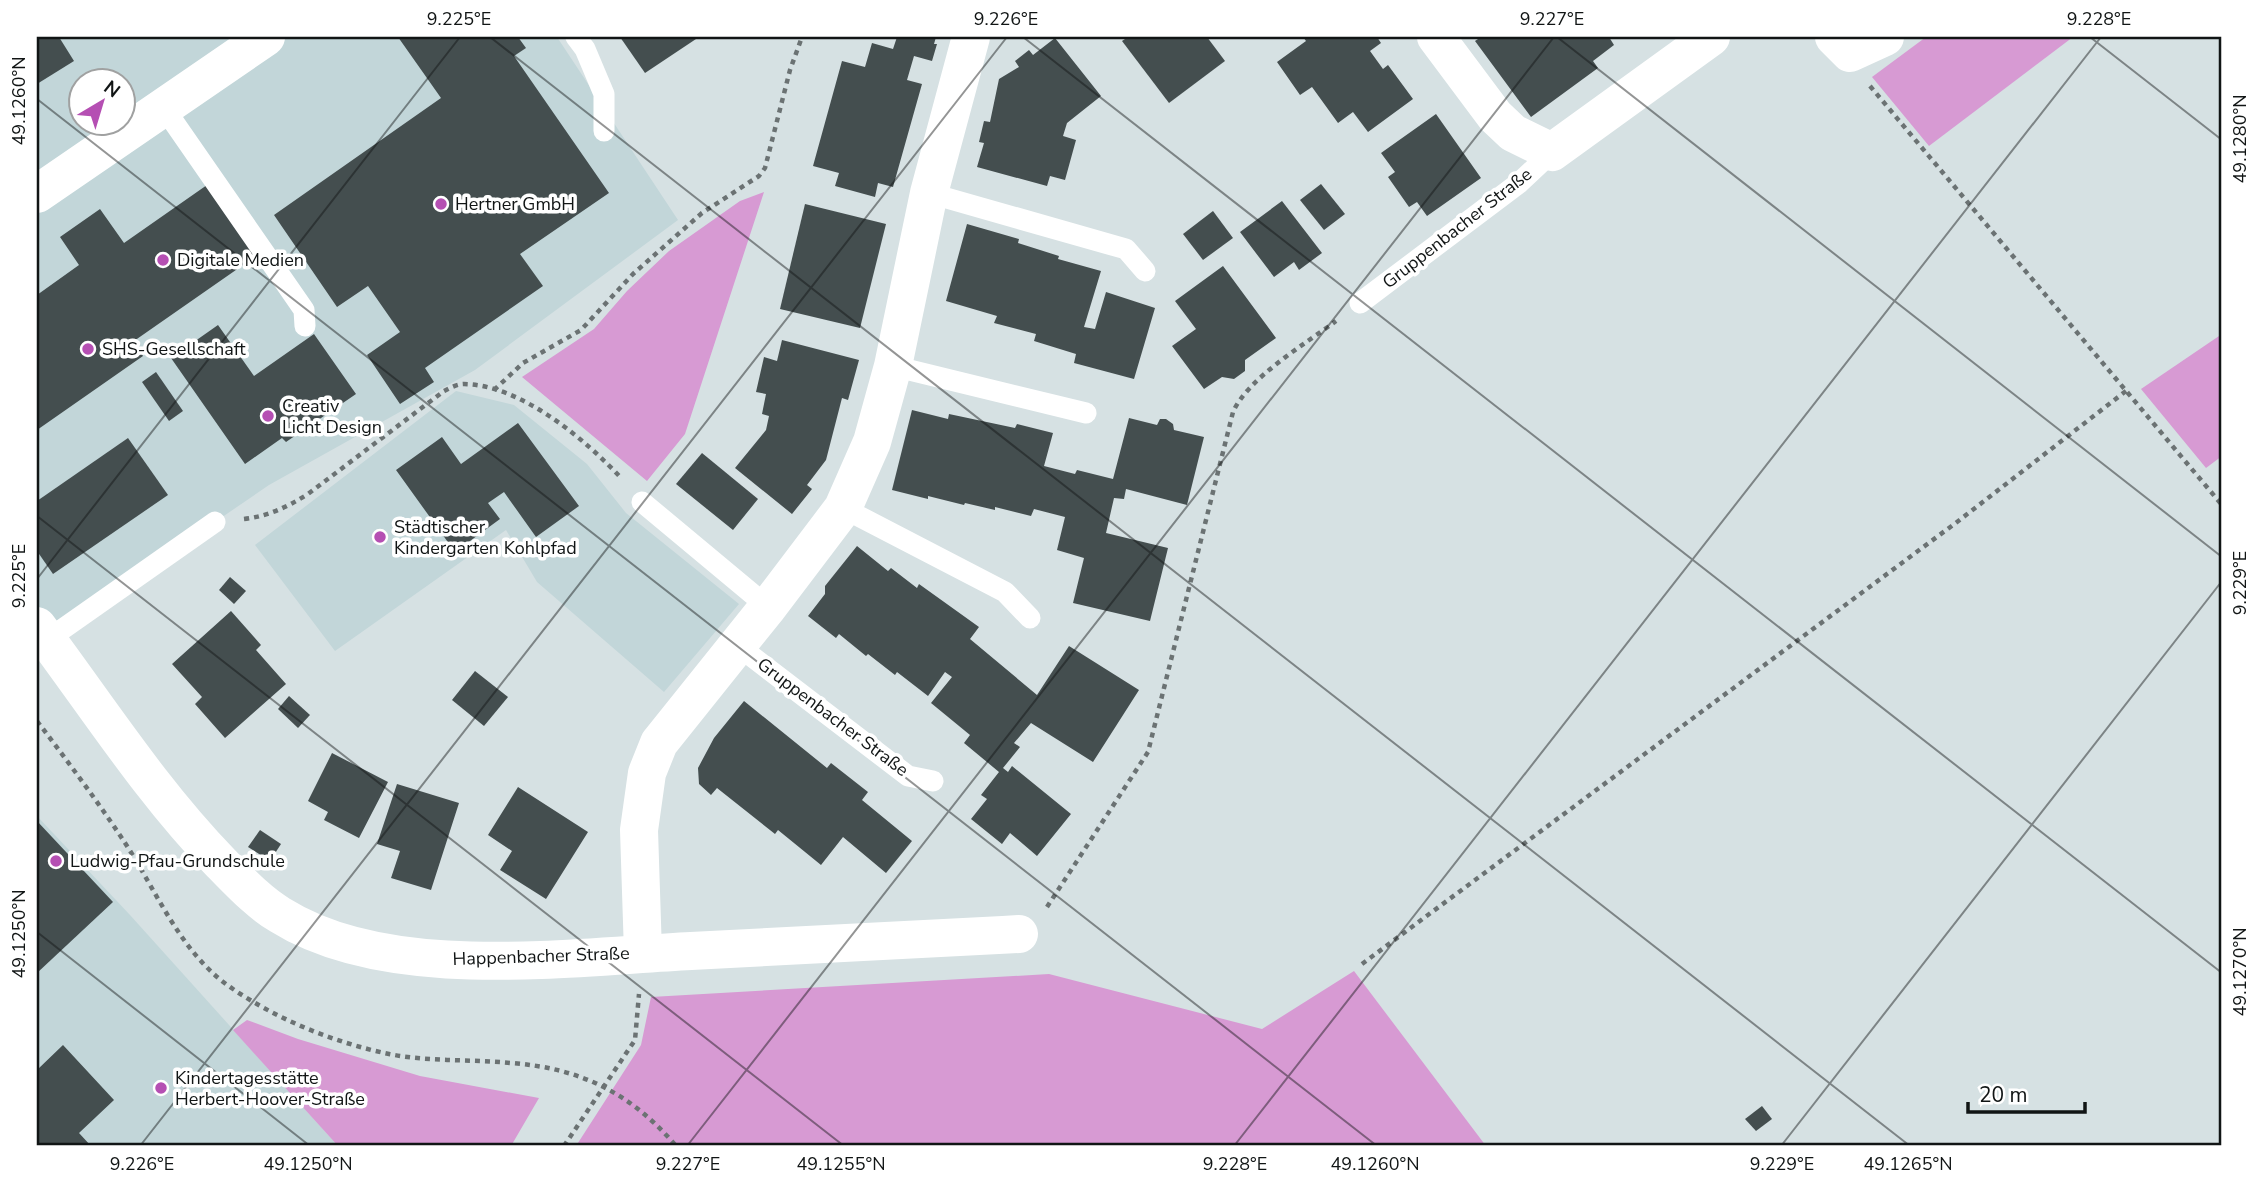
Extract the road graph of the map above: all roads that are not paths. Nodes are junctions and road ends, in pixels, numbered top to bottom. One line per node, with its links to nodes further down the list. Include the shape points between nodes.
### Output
1 (266, 37): 8 (street)
2 (576, 37): 9 (lane, via 604,94)
3 (971, 37): 11 (street)
4 (1436, 37): 10 (street, Gruppenbacher Straße, via 1495,116 1513,133)
5 (1711, 37): 10 (street, Gruppenbacher Straße)
6 (1885, 37): 7 (street)
7 (1842, 45)
8 (164, 108): 12 (street); 15 (lane, via 304,310)
9 (604, 131)
10 (1552, 152): 14 (lane, Gruppenbacher Straße, via 1519,183)
11 (929, 193): 13 (lane, via 1126,249); 16 (street)
12 (37, 194)
13 (1145, 271)
14 (1360, 303)
15 (305, 326)
16 (893, 366): 17 (lane); 19 (street, via 872,442)
17 (1086, 413)
18 (642, 502): 21 (lane)
19 (843, 508): 21 (street); 22 (lane, via 1005,592)
20 (215, 522): 23 (lane)
21 (768, 607): 24 (street)
22 (1030, 618)
23 (42, 633): 27 (street, Happenbacher Straße, via 149,780 196,836 278,915 316,934 381,952 462,961)
24 (737, 645): 25 (lane, Gruppenbacher Straße, via 908,776); 27 (street, via 659,743 647,773 639,830)
25 (933, 781)
26 (1019, 934): 27 (street, Happenbacher Straße)
27 (643, 953)

